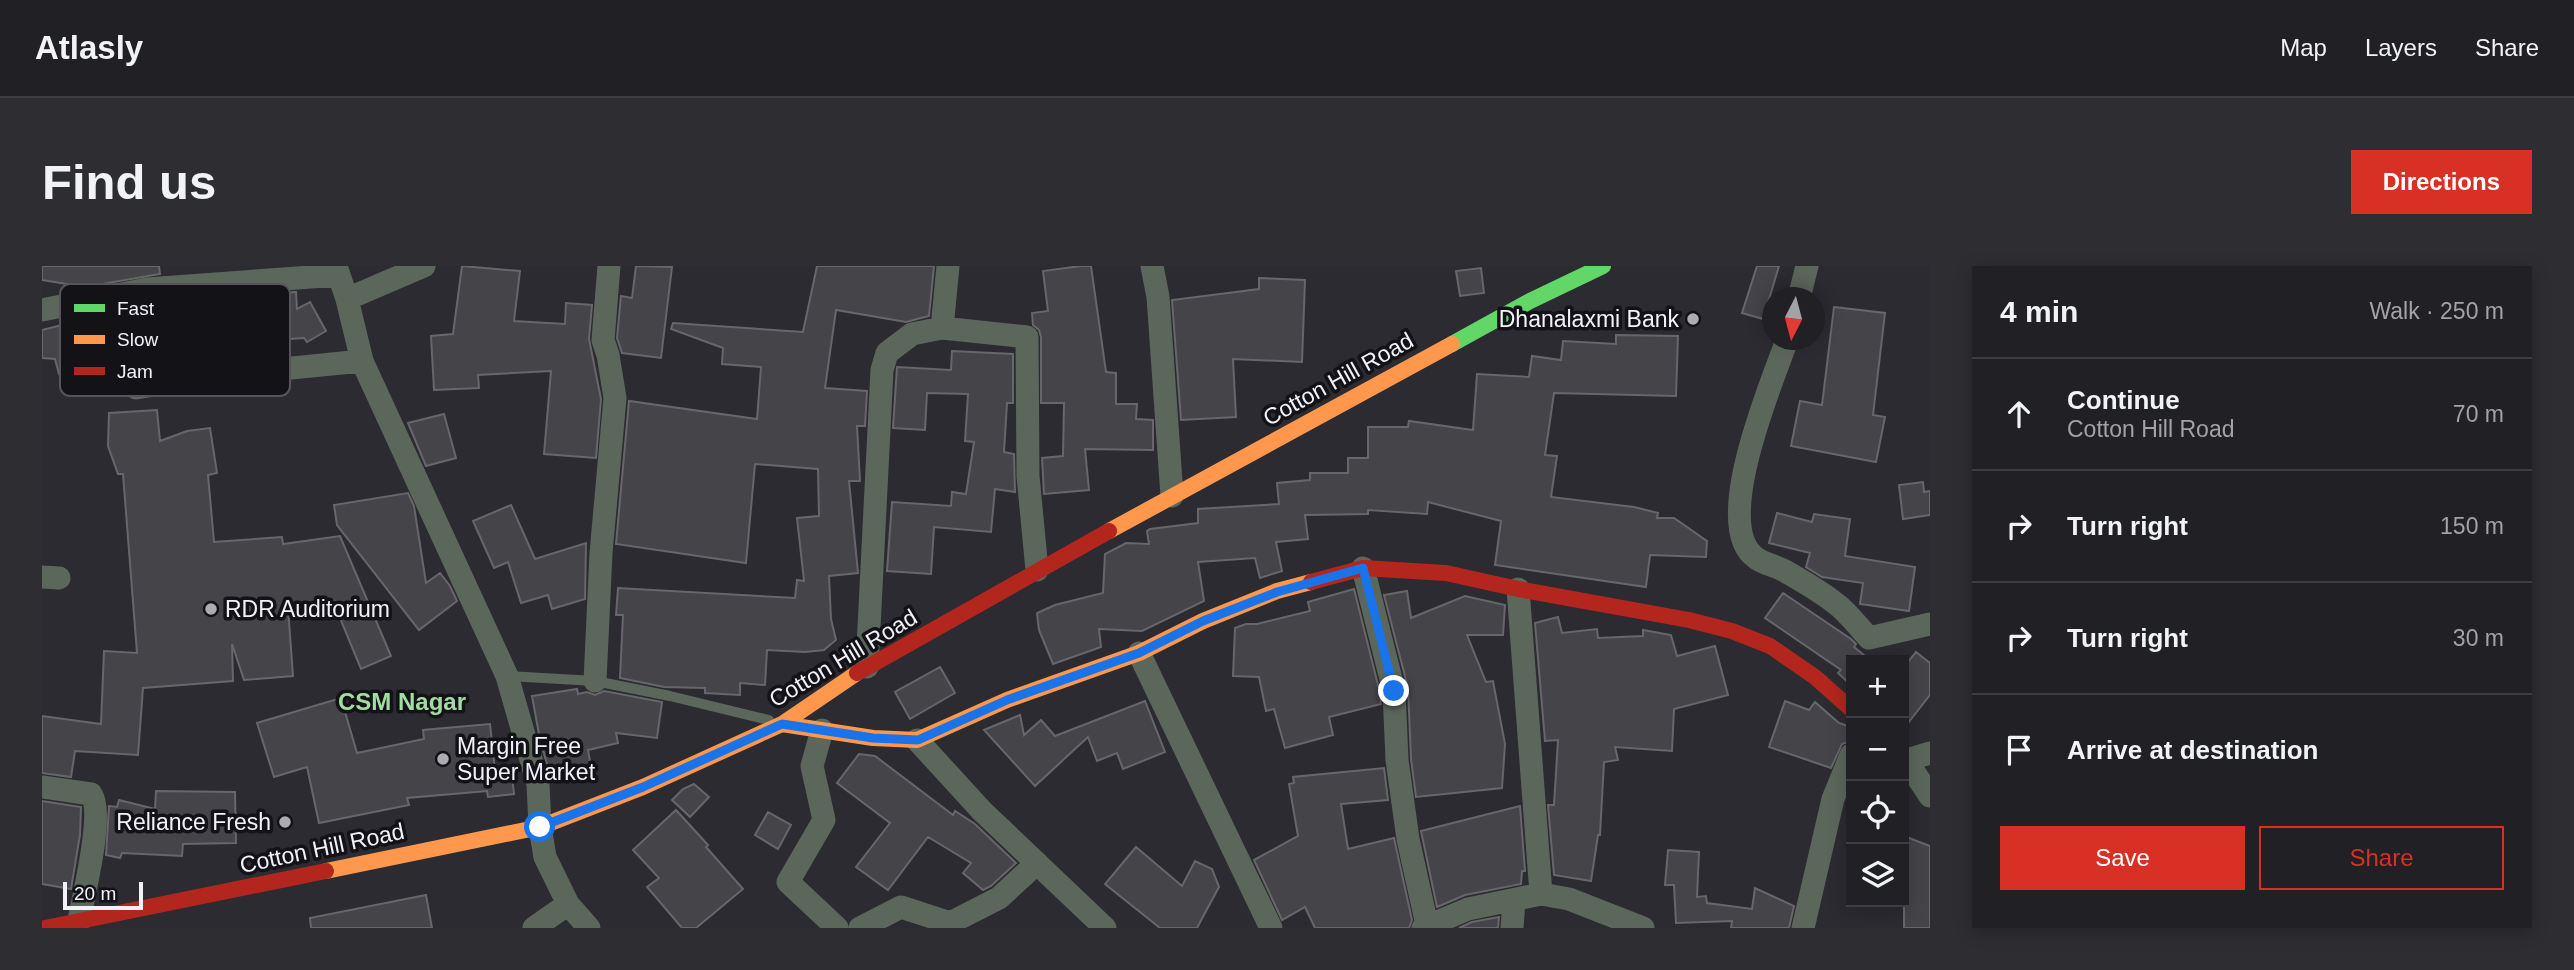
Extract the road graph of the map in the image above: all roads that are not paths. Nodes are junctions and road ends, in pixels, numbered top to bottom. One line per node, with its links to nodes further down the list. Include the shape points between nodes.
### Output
1 (424, 266): 10 (street)
2 (609, 266): 25 (street, via 603,340 615,398)
3 (948, 266): 13 (street)
4 (1153, 266): 17 (street)
5 (1603, 266): 17 (main road, Cotton Hill Road, via 1530,300)
6 (1807, 266): 9 (street)
7 (337, 270): 8 (street); 10 (street)
8 (197, 284)
9 (1802, 287)
10 (347, 299): 15 (street)
11 (60, 306): 12 (street)
12 (42, 310)
13 (942, 328): 19 (street, via 1027,337 1028,476); 23 (street, via 912,334 887,353 882,370)
14 (1783, 350): 21 (street, via 1754,432 1740,494 1742,543 1755,558 1784,570 1836,604 1869,638)
15 (362, 361): 16 (street); 24 (street)
16 (290, 368)
17 (1172, 496): 19 (main road, Cotton Hill Road)
18 (1363, 568): 20 (main road, via 1446,573); 22 (main road, via 1277,592); 42 (street, via 1394,691 1408,839)
19 (1037, 570): 23 (main road, Cotton Hill Road)
20 (1518, 589): 26 (main road, via 1731,631 1770,646); 38 (street)
21 (1930, 624)
22 (1139, 653): 29 (main road, via 1007,700); 49 (street)
23 (867, 667): 27 (main road, Cotton Hill Road)
24 (507, 676): 25 (lane); 36 (street, via 538,784)
25 (595, 681): 27 (lane)
26 (1846, 705)
27 (782, 724): 28 (main road); 36 (main road, Cotton Hill Road, via 643,787)
28 (822, 730): 29 (main road); 46 (street, via 812,766 824,820 788,882)
29 (918, 740): 37 (street)
30 (1930, 753): 31 (street)
31 (1909, 757)
32 (1909, 764): 35 (street)
33 (1846, 767): 52 (street, via 1833,799)
34 (42, 787): 41 (street, via 91,794 96,801 96,827)
35 (1930, 796)
36 (540, 827): 40 (street, via 545,857); 41 (main road, Cotton Hill Road)
37 (1037, 863): 47 (street, via 999,898 950,923 901,907); 48 (street)
38 (1541, 894): 39 (street); 51 (street, via 1569,899)
39 (1514, 900): 42 (street, via 1468,909); 50 (street)
40 (568, 904): 44 (street); 45 (street)
41 (79, 921): 43 (main road, Cotton Hill Road)
42 (1425, 927)
43 (45, 928)
44 (534, 928)
45 (590, 928)
46 (837, 928)
47 (860, 928)
48 (1105, 928)
49 (1271, 928)
50 (1512, 928)
51 (1643, 928)
52 (1803, 928)

